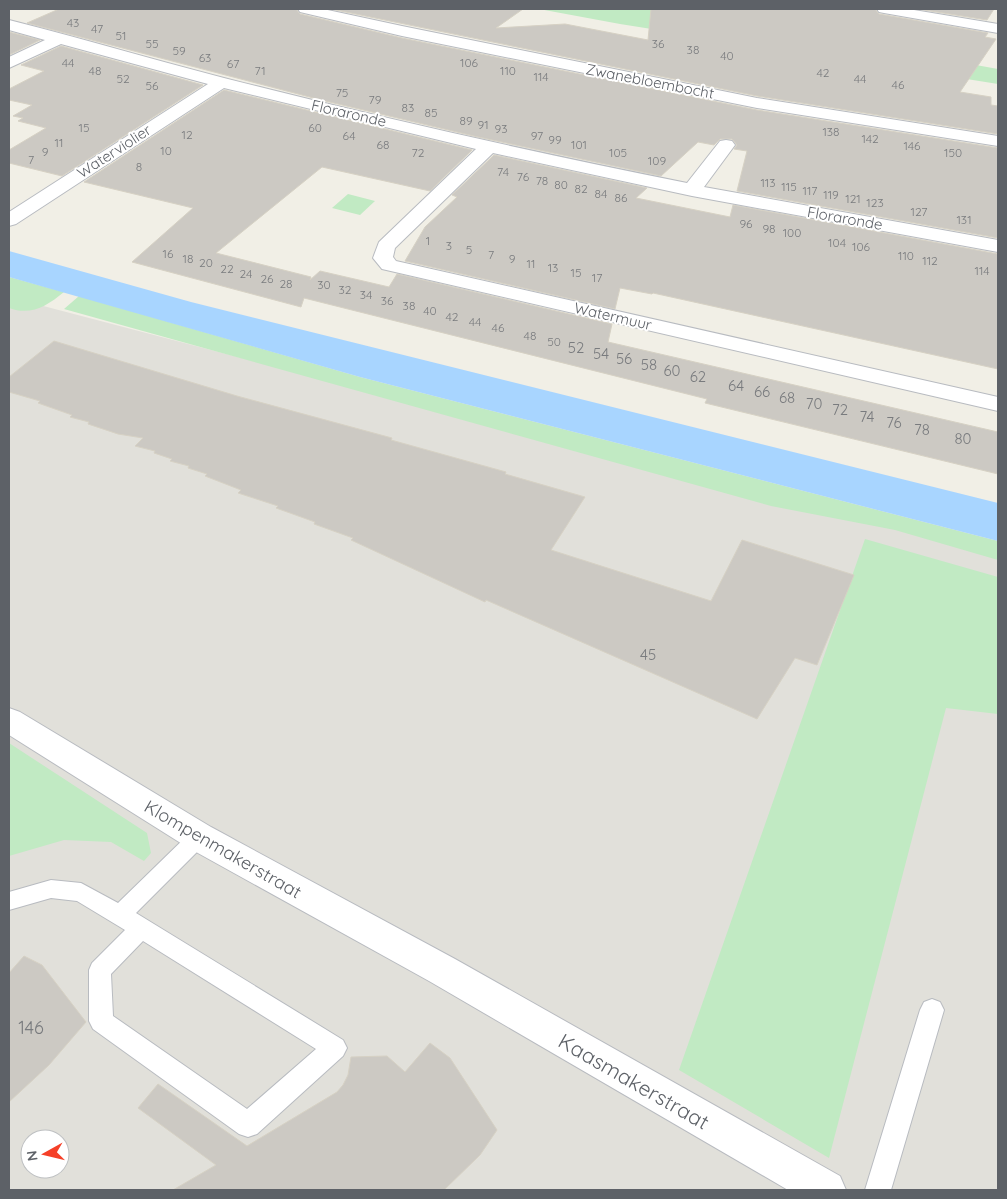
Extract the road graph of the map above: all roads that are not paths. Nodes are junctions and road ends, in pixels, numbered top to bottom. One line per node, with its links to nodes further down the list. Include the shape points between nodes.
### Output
1 (305, 9): 8 (street, Zwanebloembocht, via 757,103)
2 (884, 9): 4 (street)
3 (9, 25): 5 (street, Floraronde)
4 (998, 29)
5 (59, 39): 6 (street); 7 (street, Floraronde)
6 (9, 63)
7 (220, 83): 10 (street, Floraronde); 12 (street, Waterviolier)
8 (998, 141)
9 (726, 145): 11 (street)
10 (490, 146): 11 (street, Floraronde); 14 (street, Watermuur, via 386,246 383,258 389,265)
11 (692, 190): 13 (street, Floraronde)
12 (9, 220)
13 (998, 246)
14 (998, 404)
15 (9, 720): 16 (street, Klompenmakerstraat)
16 (199, 838): 18 (lane); 20 (street, Klompenmakerstraat)
17 (9, 901): 18 (lane, via 51,889 81,892)
18 (120, 915): 19 (lane)
19 (141, 928): 19 (lane, via 200,965 335,1048 248,1125 101,1021 100,970)
20 (442, 970): 22 (street, Kaasmakerstraat)
21 (932, 1010): 23 (lane)
22 (826, 1190)
23 (878, 1190)

